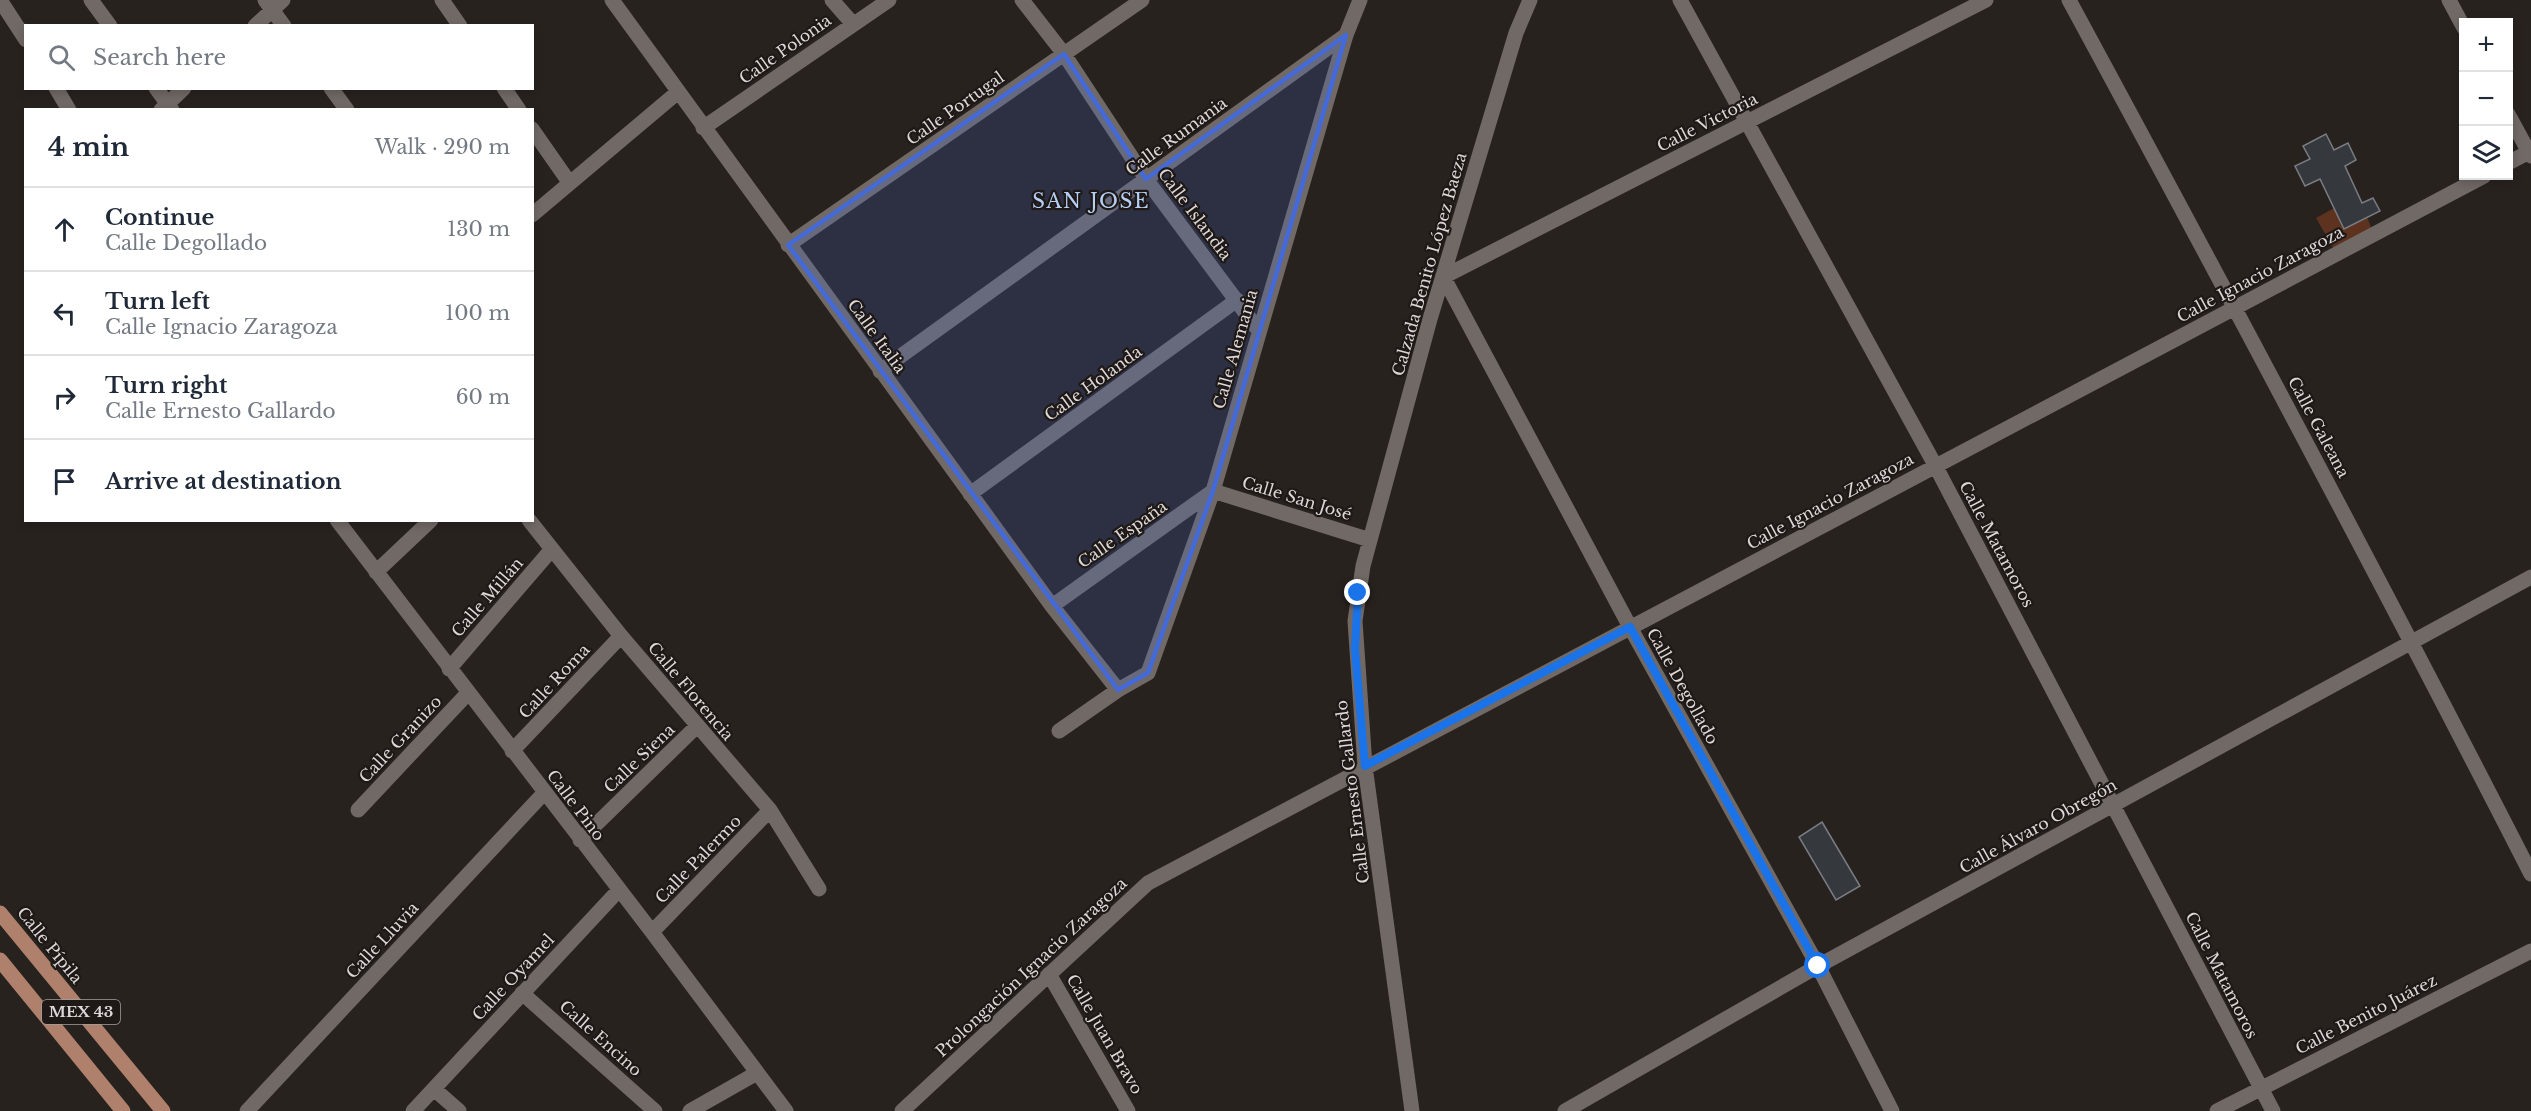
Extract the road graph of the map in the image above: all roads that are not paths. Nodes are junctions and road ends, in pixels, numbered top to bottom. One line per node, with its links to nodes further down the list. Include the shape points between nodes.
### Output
1 (0, 0): 23 (street)
2 (91, 0): 17 (street)
3 (442, 0): 20 (street)
4 (612, 0): 30 (street, Calle Italia)
5 (832, 0): 21 (street)
6 (889, 0): 21 (street, Calle Polonia)
7 (1022, 0): 24 (street, Calle Islandia)
8 (1142, 0): 24 (street, Calle Portugal)
9 (1360, 0): 22 (street, Calle Alemania)
10 (1530, 0): 46 (street, Calzada Benito López Baeza, via 1516,33)
11 (1680, 0): 35 (street, Calle Matamoros)
12 (1986, 0): 35 (street, Calle Victoria)
13 (2068, 0): 48 (street, Calle Galeana)
14 (2449, 0): 16 (street)
15 (274, 3): 18 (street); 19 (street)
16 (2459, 20)
17 (109, 24)
18 (257, 24)
19 (283, 24)
20 (459, 24)
21 (853, 24): 37 (street, Calle Polonia)
22 (1346, 35): 41 (street, Calle Rumania); 49 (street, Calle Alemania)
23 (24, 37)
24 (1064, 54): 41 (street, Calle Islandia); 45 (street, Calle Portugal)
25 (57, 90): 31 (street)
26 (157, 90): 32 (street)
27 (182, 90): 32 (street)
28 (332, 90): 33 (street)
29 (505, 90): 34 (street)
30 (678, 92): 37 (street, Calle Italia); 43 (street)
31 (68, 108)
32 (166, 108)
33 (346, 108)
34 (518, 108)
35 (1748, 121): 46 (street, Calle Victoria); 51 (street, Calle Matamoros)
36 (2513, 123): 39 (street)
37 (703, 128): 45 (street, Calle Italia)
38 (534, 132): 43 (street)
39 (2530, 153): 40 (street)
40 (2513, 161)
41 (1146, 179): 47 (street, Calle Islandia); 50 (street, Calle Rumania)
42 (2476, 180): 48 (street, Calle Ignacio Zaragoza)
43 (569, 182): 44 (street)
44 (534, 213)
45 (788, 245): 50 (street, Calle Italia)
46 (1444, 277): 57 (street, Calzada Benito López Baeza); 62 (street, Calle Degollado)
47 (1237, 300): 49 (street, Calle Islandia); 53 (street, Calle Holanda)
48 (2235, 307): 51 (street, Calle Ignacio Zaragoza); 64 (street, Calle Galeana)
49 (1259, 331): 52 (street, Calle Alemania)
50 (880, 371): 53 (street, Calle Italia)
51 (1935, 465): 62 (street, Calle Ignacio Zaragoza); 73 (street, Calle Matamoros)
52 (1213, 491): 57 (street, Calle San José); 61 (street, Calle España); 66 (street, Calle Alemania, via 1148,673)
53 (970, 494): 61 (street, Calle Italia)
54 (338, 522): 59 (street, Calle Pino)
55 (430, 522): 59 (street)
56 (531, 522): 58 (street, Calle Florencia)
57 (1370, 540): 71 (street, Calle Ernesto Gallardo, via 1355,621)
58 (552, 549): 63 (street, Calle Florencia); 65 (street, Calle Millán)
59 (376, 572): 65 (street, Calle Pino)
60 (2531, 577): 64 (street, Calle Álvaro Obregón)
61 (1052, 606): 66 (street, Calle Italia)
62 (1630, 627): 71 (street, Calle Ignacio Zaragoza); 85 (street, Calle Degollado)
63 (621, 636): 68 (street, Calle Florencia); 70 (street, Calle Roma)
64 (2412, 641): 73 (street, Calle Álvaro Obregón); 78 (street, Calle Galeana)
65 (449, 669): 67 (street, Calle Pino)
66 (1118, 690): 69 (street, Calle Alemania)
67 (468, 693): 70 (street, Calle Pino); 74 (street, Calle Granizo)
68 (697, 726): 75 (street, Calle Florencia); 76 (street, Calle Siena)
69 (1059, 731)
70 (512, 751): 72 (street, Calle Pino)
71 (1365, 766): 77 (street, Calle Ignacio Zaragoza); 101 (street, Calle Ernesto Gallardo)
72 (544, 794): 76 (street, Calle Pino); 93 (street, Calle Lluvia)
73 (2114, 805): 85 (street, Calle Álvaro Obregón); 89 (street, Calle Matamoros)
74 (358, 810)
75 (770, 810): 79 (street, Calle Florencia); 82 (street, Calle Palermo)
76 (580, 840): 80 (street, Calle Pino)
77 (1193, 859): 86 (street, Prolongación Ignacio Zaragoza, via 1148,883)
78 (2531, 874)
79 (819, 889)
80 (618, 891): 82 (street, Calle Pino); 87 (street, Calle Oyamel)
81 (0, 913): 92 (main road, Calle Pípila / MEX 43)
82 (652, 932): 88 (street, Calle Pino)
83 (2531, 951): 89 (street, Calle Benito Juárez)
84 (0, 960): 91 (main road, MEX 43)
85 (1818, 966): 102 (street, Calle Álvaro Obregón); 103 (street, Calle Degollado)
86 (1049, 974): 99 (street, Prolongación Ignacio Zaragoza); 100 (street, Calle Juan Bravo)
87 (522, 993): 90 (street, Calle Oyamel); 96 (street, Calle Encino)
88 (757, 1073): 97 (street); 98 (street, Calle Pino)
89 (2260, 1088): 104 (street, Calle Benito Juárez); 105 (street, Calle Matamoros)
90 (434, 1089): 94 (street, Calle Oyamel); 95 (street)
91 (123, 1111)
92 (163, 1111)
93 (247, 1111)
94 (413, 1111)
95 (459, 1111)
96 (655, 1111)
97 (690, 1111)
98 (786, 1111)
99 (902, 1111)
100 (1128, 1111)
101 (1412, 1111)
102 (1565, 1111)
103 (1892, 1111)
104 (2217, 1111)
105 (2273, 1111)

